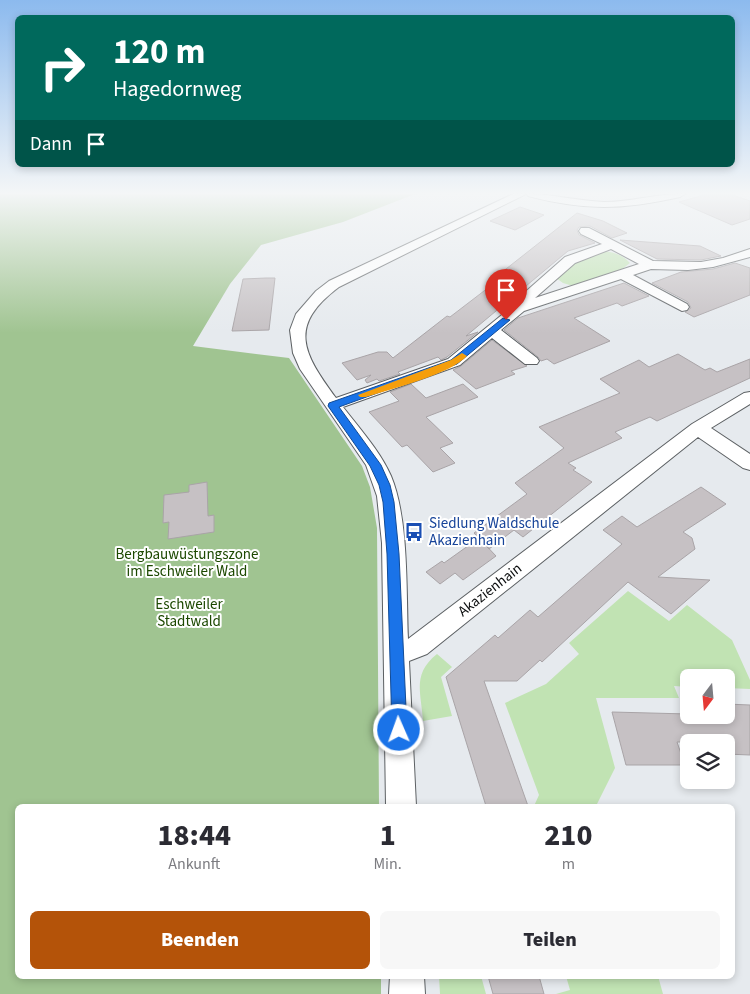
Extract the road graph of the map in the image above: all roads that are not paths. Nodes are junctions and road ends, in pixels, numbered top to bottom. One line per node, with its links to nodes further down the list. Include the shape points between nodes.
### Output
1 (425, 240): 14 (street, via 334,284 309,306 300,321 296,338 302,359)
2 (603, 240): 3 (street)
3 (612, 245): 5 (street); 7 (street, via 570,260)
4 (747, 256): 5 (street, via 697,266)
5 (650, 265): 6 (street)
6 (622, 274): 8 (street); 9 (street)
7 (549, 279): 8 (street, via 558,286); 10 (street)
8 (576, 289): 10 (street)
9 (682, 307)
10 (519, 308): 11 (street)
11 (493, 331): 12 (street); 14 (street, via 454,362)
12 (531, 361)
13 (750, 397): 15 (street, Akazienhain)
14 (333, 406): 17 (street, via 375,465 385,485 392,527)
15 (698, 428): 16 (street); 17 (street, Akazienhain, via 418,646)
16 (750, 463)
17 (397, 654): 18 (street)
18 (402, 804)
19 (406, 979): 20 (street)
20 (407, 994)

